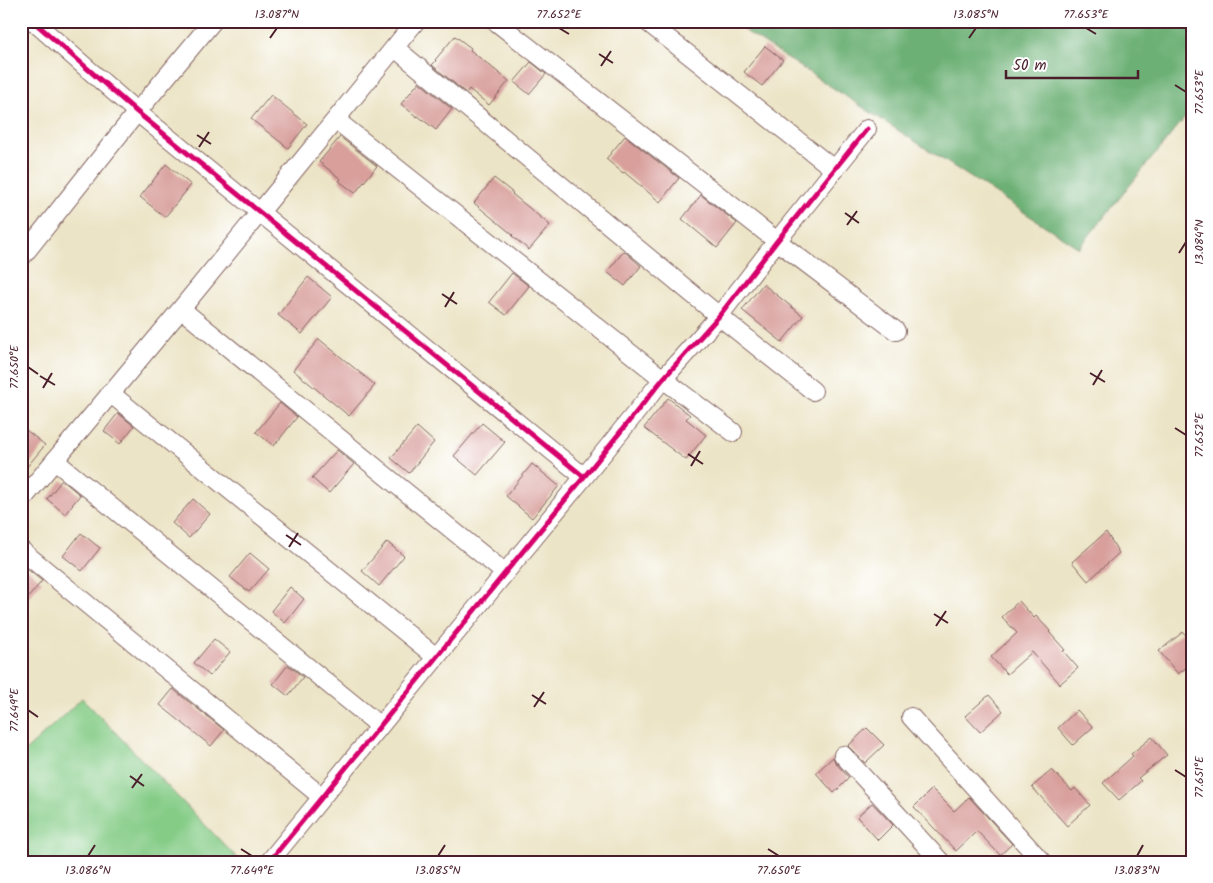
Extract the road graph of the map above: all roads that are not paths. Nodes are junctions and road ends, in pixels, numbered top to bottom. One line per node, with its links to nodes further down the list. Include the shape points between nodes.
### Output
1 (25, 21): 7 (street)
2 (33, 21): 9 (street)
3 (213, 21): 9 (street)
4 (416, 21): 8 (street)
5 (495, 21): 14 (street)
6 (646, 21): 12 (street)
7 (21, 26)
8 (395, 48): 10 (street); 17 (street)
9 (137, 112): 13 (street); 15 (street)
10 (336, 120): 13 (street); 19 (street)
11 (867, 129): 12 (street)
12 (835, 170): 14 (street)
13 (260, 212): 16 (street); 24 (street)
14 (777, 241): 17 (street); 18 (street)
15 (21, 258)
16 (181, 309): 21 (street); 27 (street)
17 (719, 316): 19 (street); 20 (street)
18 (896, 331)
19 (662, 379): 22 (street); 24 (street)
20 (813, 391)
21 (110, 393): 23 (street); 28 (street)
22 (732, 432)
23 (54, 461): 25 (street); 30 (street)
24 (584, 477): 27 (street)
25 (21, 501)
26 (21, 550): 32 (street)
27 (505, 573): 28 (street)
28 (436, 657): 30 (street)
29 (911, 717): 35 (street)
30 (380, 726): 32 (street)
31 (843, 755): 34 (street)
32 (322, 797): 33 (street)
33 (269, 862)
34 (942, 862)
35 (1042, 862)

